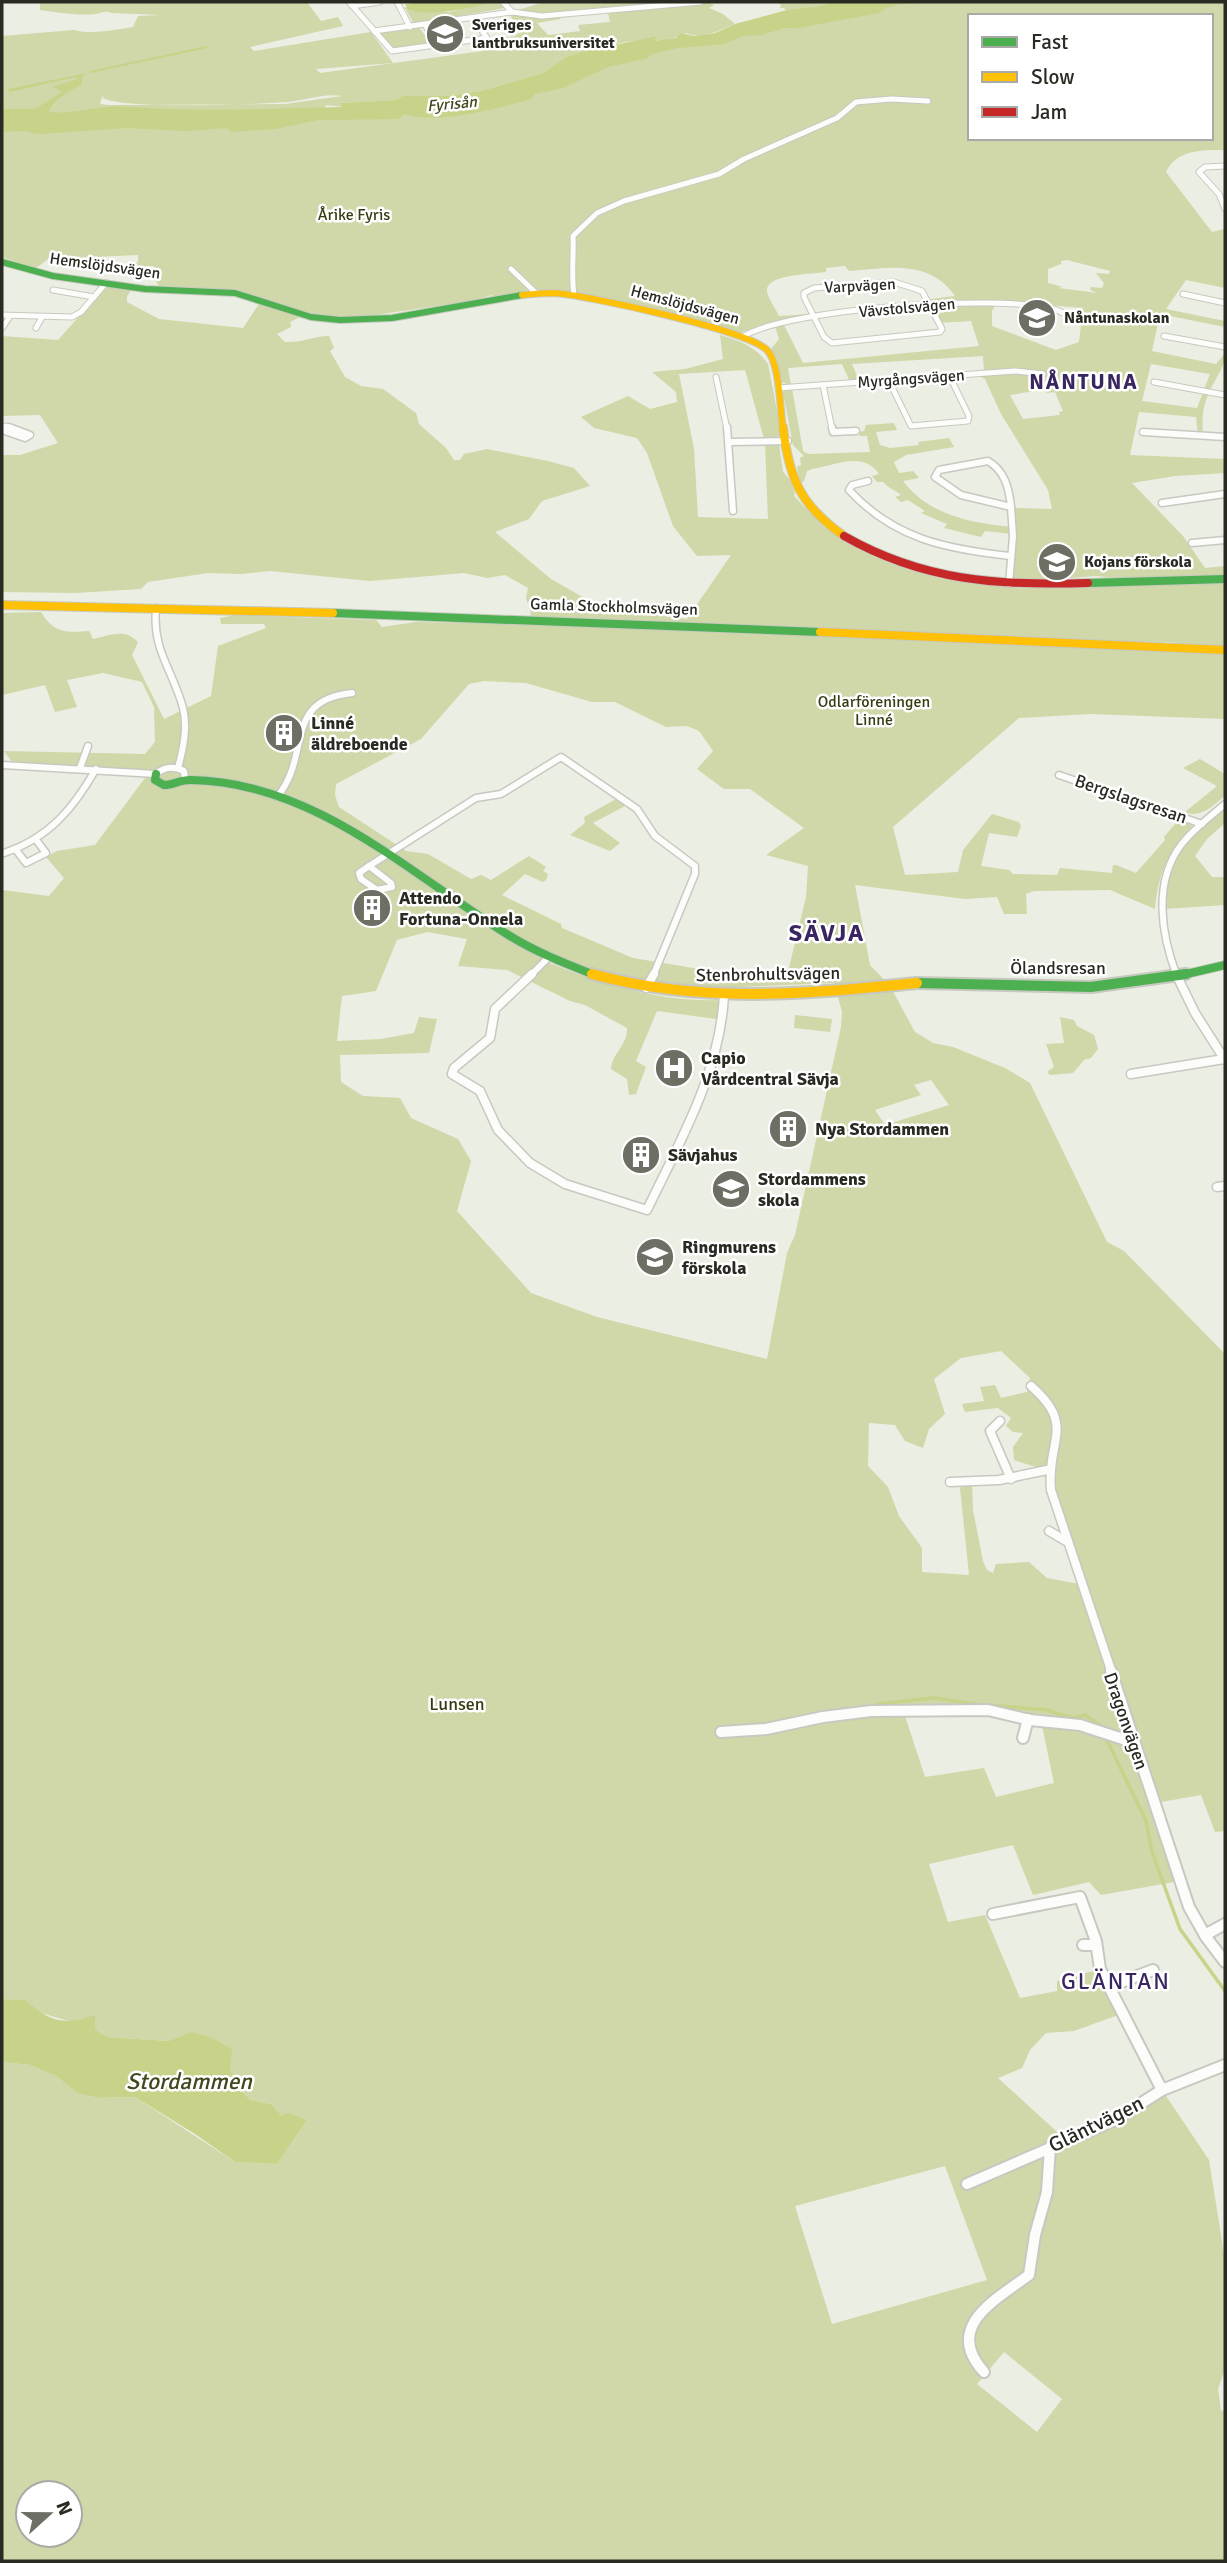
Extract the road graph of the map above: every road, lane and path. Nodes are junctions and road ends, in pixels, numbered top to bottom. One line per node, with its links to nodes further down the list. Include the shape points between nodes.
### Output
1 (380, 2): 5 (street)
2 (397, 2): 9 (street)
3 (503, 2): 6 (street)
4 (701, 2): 6 (street, via 542,16)
5 (350, 4): 10 (street)
6 (512, 12): 7 (street)
7 (478, 18): 8 (street); 11 (street, via 487,38)
8 (425, 25): 9 (street); 11 (street)
9 (410, 27): 10 (street)
10 (374, 31): 11 (street, via 392,51)
11 (438, 45)
12 (928, 101): 22 (street, via 856,102 837,118 719,174 597,213 573,236)
13 (1225, 166): 14 (street, via 1205,167 1199,172)
14 (1222, 194): 15 (street)
15 (1225, 209)
16 (2, 262): 18 (street, Hemslöjdsvägen, via 53,276)
17 (511, 269): 20 (street)
18 (106, 283): 20 (street, Hemslöjdsvägen, via 162,291 235,293 311,317 340,320 424,314); 23 (street)
19 (52, 290): 23 (street)
20 (536, 293): 22 (street, Hemslöjdsvägen)
21 (1183, 294): 24 (street)
22 (574, 295): 35 (street, Hemslöjdsvägen)
23 (94, 297): 29 (street, via 77,315)
24 (1225, 303)
25 (930, 306): 30 (street, Vävstolsvägen); 30 (street, Varpvägen, via 922,291 894,282 814,288 804,293); 30 (street, Varpvägen, via 942,329 934,335 837,344 826,340); 31 (street, Vävstolsvägen, via 1002,303 1062,309)
26 (19, 307): 28 (street)
27 (2, 315): 28 (street)
28 (12, 316): 29 (street); 32 (street)
29 (42, 317): 33 (street)
30 (814, 317): 35 (street, Vävstolsvägen, via 773,324)
31 (1073, 318)
32 (3, 327)
33 (36, 328)
34 (1164, 336): 36 (street)
35 (742, 337): 43 (street, Hemslöjdsvägen, via 766,350 774,363)
36 (1225, 347)
37 (1043, 374): 39 (street, Myrgångsvägen, via 1015,371)
38 (716, 377): 49 (street)
39 (950, 377): 40 (street, Myrgångsvägen); 40 (street, via 968,421 911,426)
40 (889, 382): 42 (street, Myrgångsvägen)
41 (1154, 382): 44 (street)
42 (823, 385): 43 (street, Myrgångsvägen); 45 (street, via 833,432)
43 (778, 388): 48 (street, Hemslöjdsvägen)
44 (1225, 395)
45 (856, 431)
46 (1143, 432): 47 (street)
47 (1225, 437)
48 (788, 440): 49 (street); 59 (street, Hemslöjdsvägen, via 802,496 837,532 908,566 965,580)
49 (730, 442): 54 (street)
50 (868, 481): 57 (street, via 849,490 865,508 900,531 948,547)
51 (1225, 494): 52 (street)
52 (1162, 503)
53 (1012, 507): 53 (street, via 1005,478 995,463 984,461 935,473 957,495); 57 (street)
54 (733, 511)
55 (1225, 540): 56 (street)
56 (1192, 543)
57 (1010, 556): 59 (street)
58 (1225, 579): 59 (street, Hemslöjdsvägen)
59 (1009, 584)
60 (2, 605): 61 (street, Gamla Stockholmsvägen)
61 (156, 608): 62 (street, Gamla Stockholmsvägen); 67 (street, via 155,645 183,708 185,725)
62 (1225, 650)
63 (352, 693): 72 (street, via 313,707 294,772)
64 (88, 746): 66 (street)
65 (2, 765): 66 (street, Stenbrohultsvägen)
66 (80, 768): 68 (street, Stenbrohultsvägen)
67 (177, 768): 69 (street, Stenbrohultsvägen); 71 (street, via 185,773)
68 (96, 769): 69 (street, Stenbrohultsvägen); 75 (street, via 82,796 59,824)
69 (156, 774): 71 (street, Stenbrohultsvägen, via 155,780 165,786)
70 (1059, 775): 74 (street, Bergslagsresan)
71 (184, 779): 72 (street, Stenbrohultsvägen)
72 (277, 797): 78 (street, Stenbrohultsvägen, via 318,812)
73 (1225, 804): 74 (street)
74 (1202, 824): 82 (street, via 1177,851 1161,897 1161,918)
75 (37, 841): 76 (street); 76 (street, via 46,853 33,861 26,863)
76 (16, 850): 77 (street)
77 (4, 853)
78 (390, 853): 79 (street); 80 (street, Stenbrohultsvägen); 84 (street, via 476,798 501,794 561,757 637,809 655,835 695,866)
79 (369, 866): 79 (street, via 391,883 392,887 377,890 361,879 359,873)
80 (548, 957): 84 (street, Stenbrohultsvägen); 85 (street, via 495,1009 490,1038 452,1074 482,1093 497,1129 553,1181 648,1210 696,1105 723,1030)
81 (1225, 965): 82 (street, Ölandsresan)
82 (1180, 977): 83 (street, Ölandsresan, via 1060,988 961,982); 86 (street, via 1195,1016)
83 (890, 986): 85 (street, Stenbrohultsvägen)
84 (646, 988): 85 (street, Stenbrohultsvägen)
85 (724, 995)
86 (1225, 1059): 87 (street)
87 (1131, 1074)
88 (1031, 1386): 90 (street, via 1055,1407 1058,1420 1057,1442)
89 (1000, 1422): 91 (street, via 990,1431 1001,1466)
90 (1047, 1471): 91 (street); 94 (street, Dragonvägen)
91 (1012, 1479): 92 (street)
92 (950, 1482)
93 (1049, 1531): 94 (street)
94 (1066, 1541): 98 (street, Dragonvägen)
95 (1028, 1719): 96 (street, via 988,1710 871,1711); 97 (street); 98 (street, via 1080,1725)
96 (721, 1732)
97 (1023, 1738)
98 (1132, 1742): 101 (street, Dragonvägen, via 1189,1907)
99 (993, 1913): 103 (street, via 1080,1897)
100 (1225, 1924): 101 (street)
101 (1205, 1935): 104 (street, Dragonvägen)
102 (1083, 1945): 103 (street)
103 (1096, 1945): 106 (street)
104 (1225, 1962)
105 (1153, 1970): 106 (street)
106 (1108, 1987): 108 (street, via 1124,2028)
107 (1225, 2065): 108 (street, Gläntvägen)
108 (1162, 2090): 109 (street, Gläntvägen, via 1115,2120)
109 (1051, 2147): 110 (street, Gläntvägen); 111 (street, via 1047,2192 1029,2275 974,2319 966,2336 970,2356)
110 (967, 2184)
111 (984, 2372)

